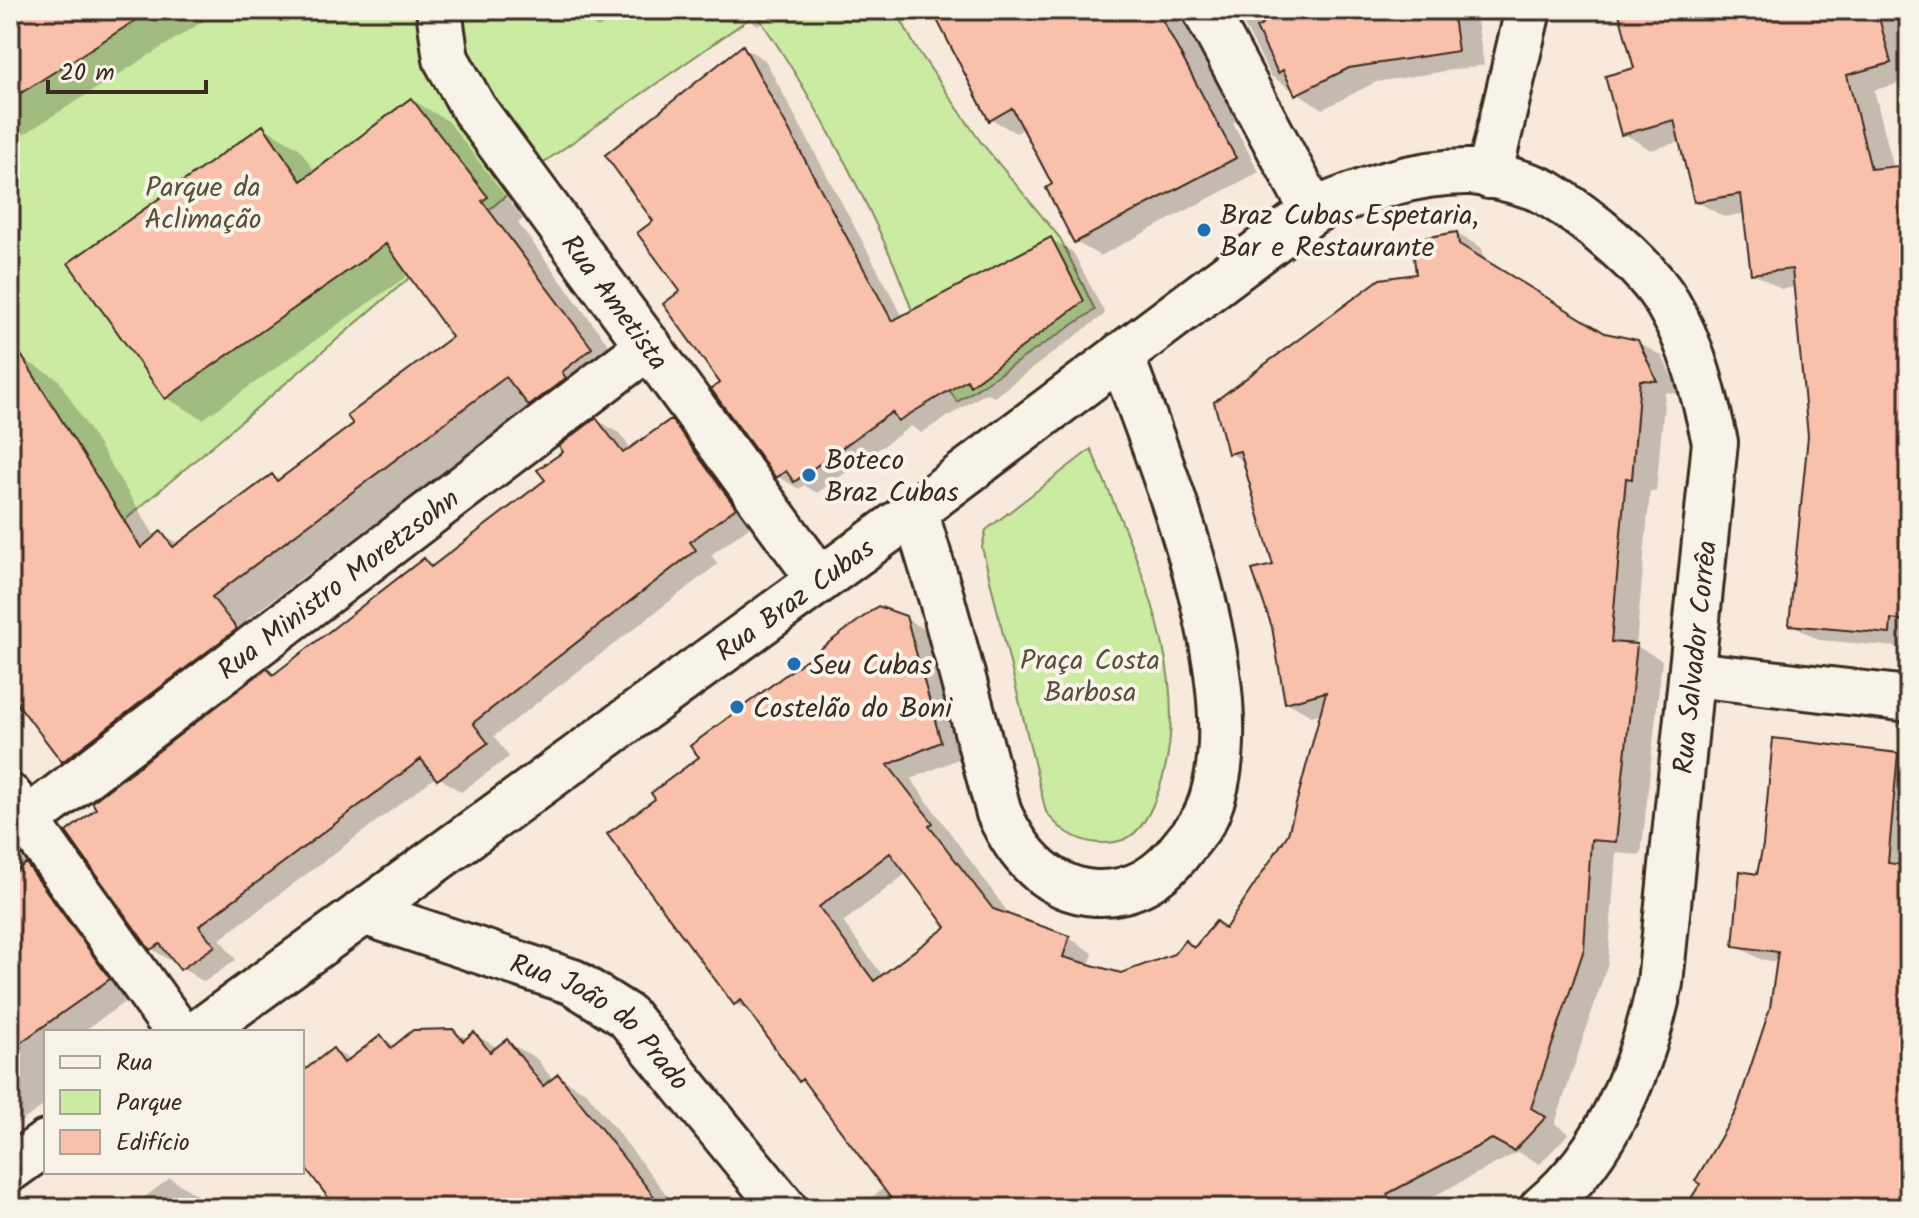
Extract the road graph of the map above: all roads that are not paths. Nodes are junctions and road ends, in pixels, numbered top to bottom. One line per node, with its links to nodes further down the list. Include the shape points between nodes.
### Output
1 (439, 10): 6 (street, Rua Ametista, via 446,59 456,81)
2 (1205, 10): 5 (street)
3 (1528, 10): 4 (street)
4 (1489, 176): 5 (street, Rua Braz Cubas, via 1474,172 1376,185); 10 (street, Rua Salvador Corrêa, via 1545,192 1614,242 1668,302 1699,375 1715,442)
5 (1313, 211): 7 (street, Rua Braz Cubas)
6 (649, 346): 9 (street, Rua Ametista); 12 (street, Rua Ministro Moretzsohn)
7 (1121, 355): 8 (street, Rua Braz Cubas); 8 (street, via 1205,609 1216,653 1222,718 1220,768 1207,815 1172,863 1153,879 1117,894 1074,891 1040,872 1011,839 999,813)
8 (915, 511): 9 (street, Rua Braz Cubas)
9 (820, 580): 13 (street, Rua Braz Cubas)
10 (1692, 674): 11 (street); 19 (street, Rua Salvador Corrêa, via 1653,1017 1628,1086 1598,1144)
11 (1909, 699)
12 (18, 809): 14 (street)
13 (363, 912): 15 (street, Rua Braz Cubas); 18 (street, Rua João do Prado, via 573,982 627,1016)
14 (177, 1030)
15 (202, 1030)
16 (44, 1144): 17 (street)
17 (10, 1169)
18 (784, 1208)
19 (1542, 1208)

